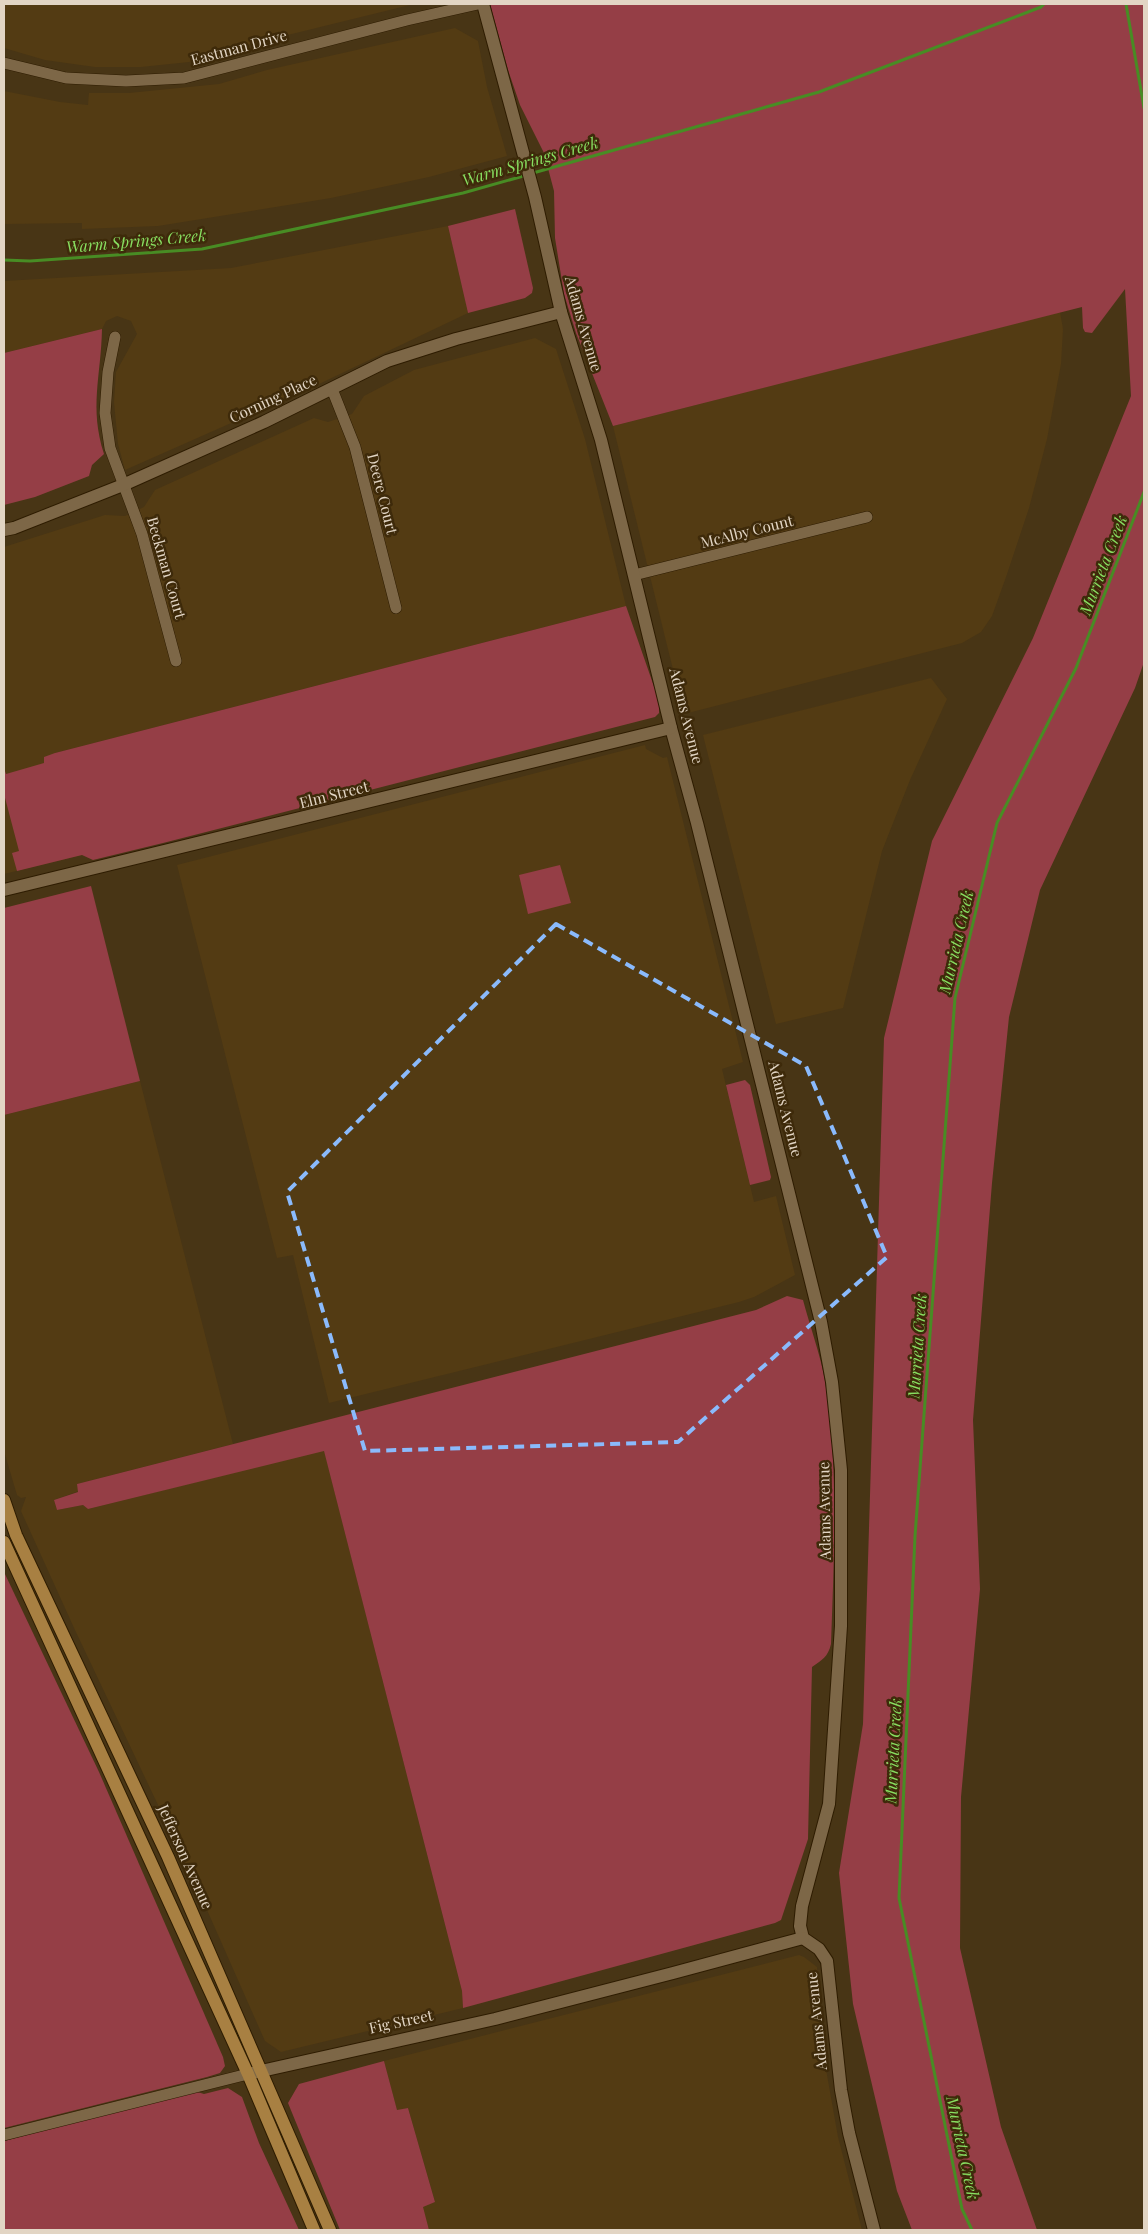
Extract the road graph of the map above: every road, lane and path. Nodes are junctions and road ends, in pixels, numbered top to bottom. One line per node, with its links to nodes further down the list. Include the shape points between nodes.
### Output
1 (478, 4): 3 (street, Eastman Drive, via 184,78 126,81 66,78)
2 (483, 4): 4 (street, Adams Avenue, via 535,198)
3 (4, 63)
4 (561, 312): 6 (street, Corning Place, via 456,339 387,362); 10 (street, Adams Avenue, via 601,440)
5 (115, 337): 7 (street, Beckman Court, via 104,413 110,448)
6 (332, 389): 7 (street, Corning Place); 11 (street, Deere Court, via 355,447)
7 (123, 485): 9 (street, Corning Place); 12 (street, Beckman Court, via 142,534)
8 (867, 517): 10 (street, McAlby Count)
9 (4, 530)
10 (634, 575): 13 (street, Adams Avenue)
11 (396, 608)
12 (176, 661)
13 (671, 728): 14 (street, Elm Street); 19 (street, Adams Avenue, via 821,1322 837,1426 841,1470 842,1573 833,1766 827,1813 802,1906 800,1926)
14 (4, 890)
15 (4, 1500): 18 (main road, Jefferson Avenue, via 16,1535)
16 (4, 1542): 17 (main road, Jefferson Avenue)
17 (88, 1726): 18 (main road, via 114,1758 127,1788); 20 (main road, Jefferson Avenue)
18 (140, 1795): 20 (main road, Jefferson Avenue)
19 (803, 1938): 20 (street, Fig Street, via 494,2019); 24 (street, Adams Avenue, via 819,1949 828,1961 847,2124)
20 (254, 2073): 21 (street, Fig Street); 22 (main road, Jefferson Avenue); 23 (main road, Jefferson Avenue)
21 (4, 2135)
22 (314, 2230)
23 (330, 2230)
24 (874, 2230)

